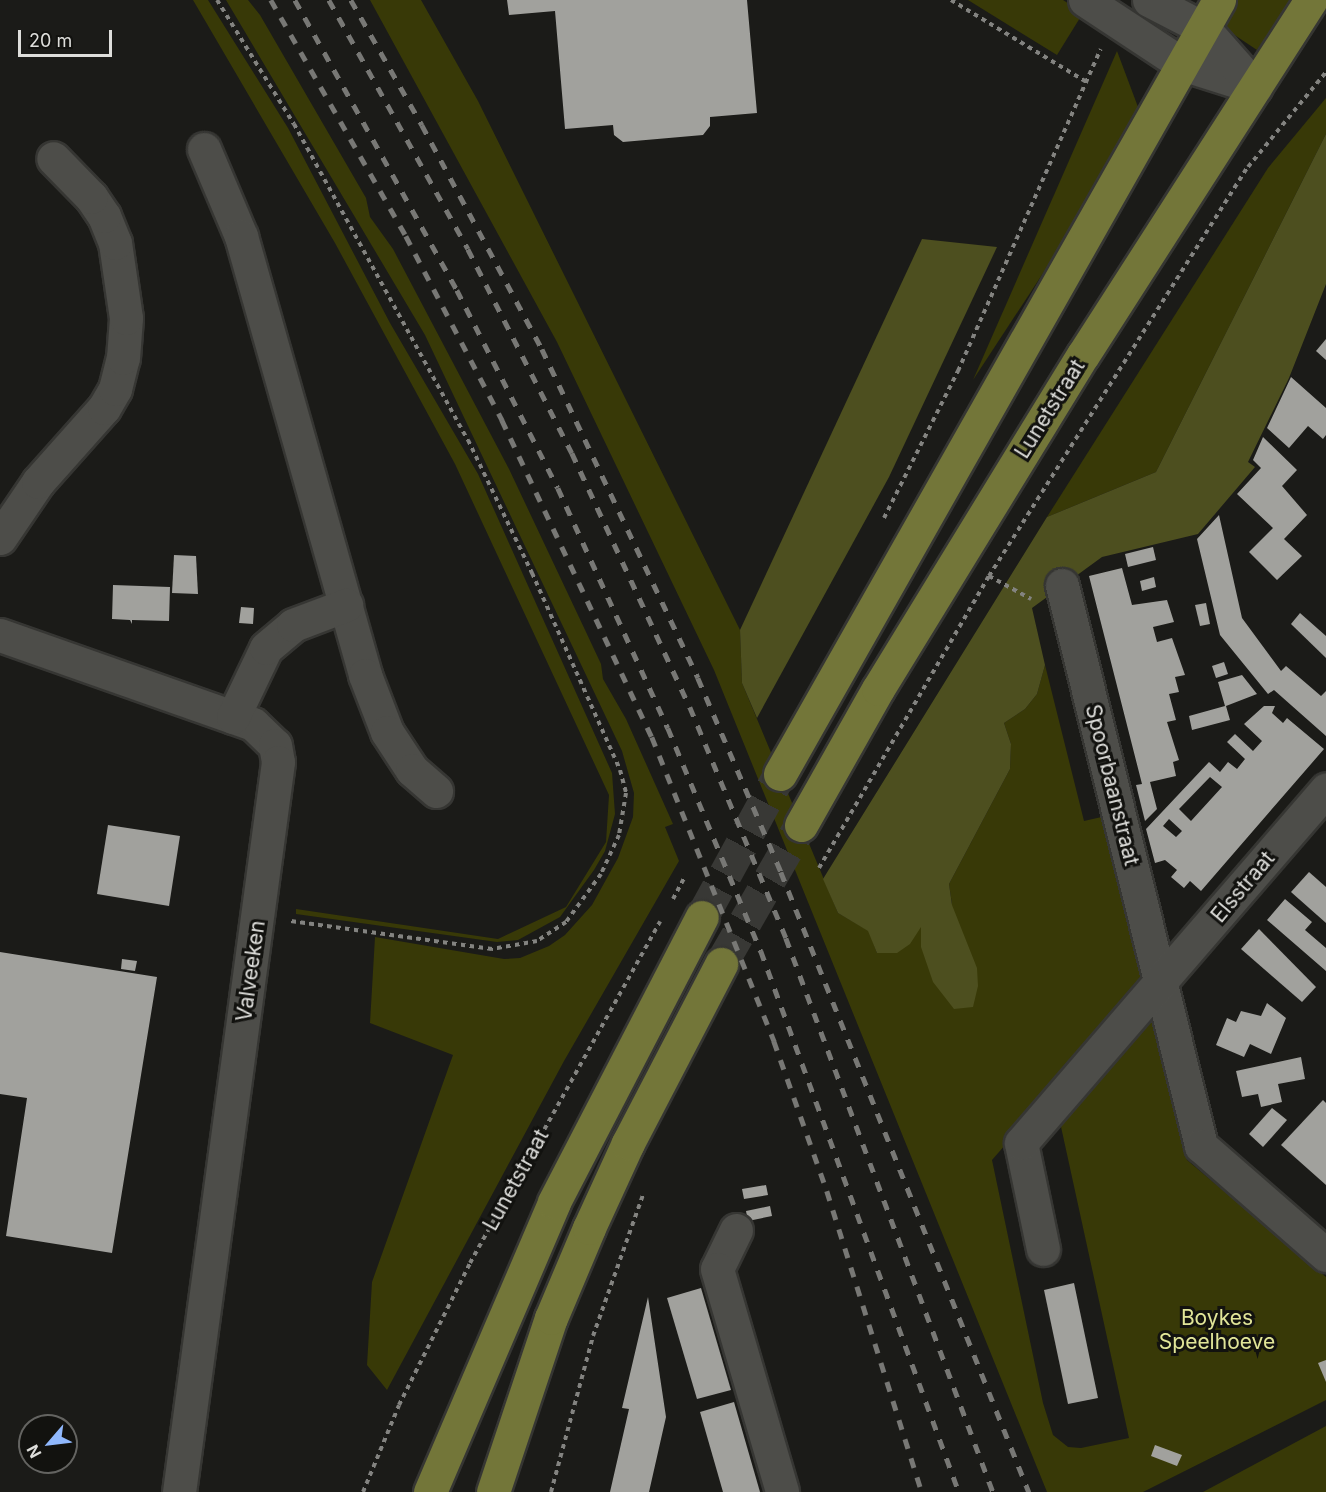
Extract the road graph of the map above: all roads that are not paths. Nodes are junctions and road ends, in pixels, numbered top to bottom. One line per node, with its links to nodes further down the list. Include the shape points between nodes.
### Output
1 (1085, 0): 6 (street)
2 (1149, 0): 5 (street)
3 (1219, 0): 5 (main road)
4 (1311, 0): 7 (main road, Lunetstraat)
5 (1203, 28): 6 (main road); 7 (street)
6 (1182, 64): 7 (street); 15 (main road)
7 (1255, 87): 18 (main road, Lunetstraat, via 1077,365 879,689)
8 (204, 149): 12 (street, via 241,236)
9 (53, 158): 10 (street, via 98,206 115,243 126,318 123,358 115,388 104,408 38,482)
10 (0, 538)
11 (1049, 593): 21 (street, Spoorbaanstraat)
12 (346, 605): 14 (street, via 293,625 266,648); 17 (street, via 365,675 387,732 412,770)
13 (0, 635): 14 (street, Valveeken)
14 (233, 717): 25 (street, Valveeken, via 265,733 278,762)
15 (780, 774)
16 (1326, 790): 21 (street, Elsstraat)
17 (436, 791)
18 (801, 825)
19 (702, 917): 26 (main road, Lunetstraat, via 554,1202)
20 (721, 964): 27 (main road, via 628,1143 589,1228 551,1318)
21 (1161, 985): 23 (street, Elsstraat, via 1021,1143); 24 (street, Spoorbaanstraat, via 1201,1146)
22 (736, 1230): 28 (street, via 717,1269)
23 (1043, 1249)
24 (1326, 1255)
25 (179, 1492)
26 (430, 1492)
27 (493, 1492)
28 (782, 1492)

